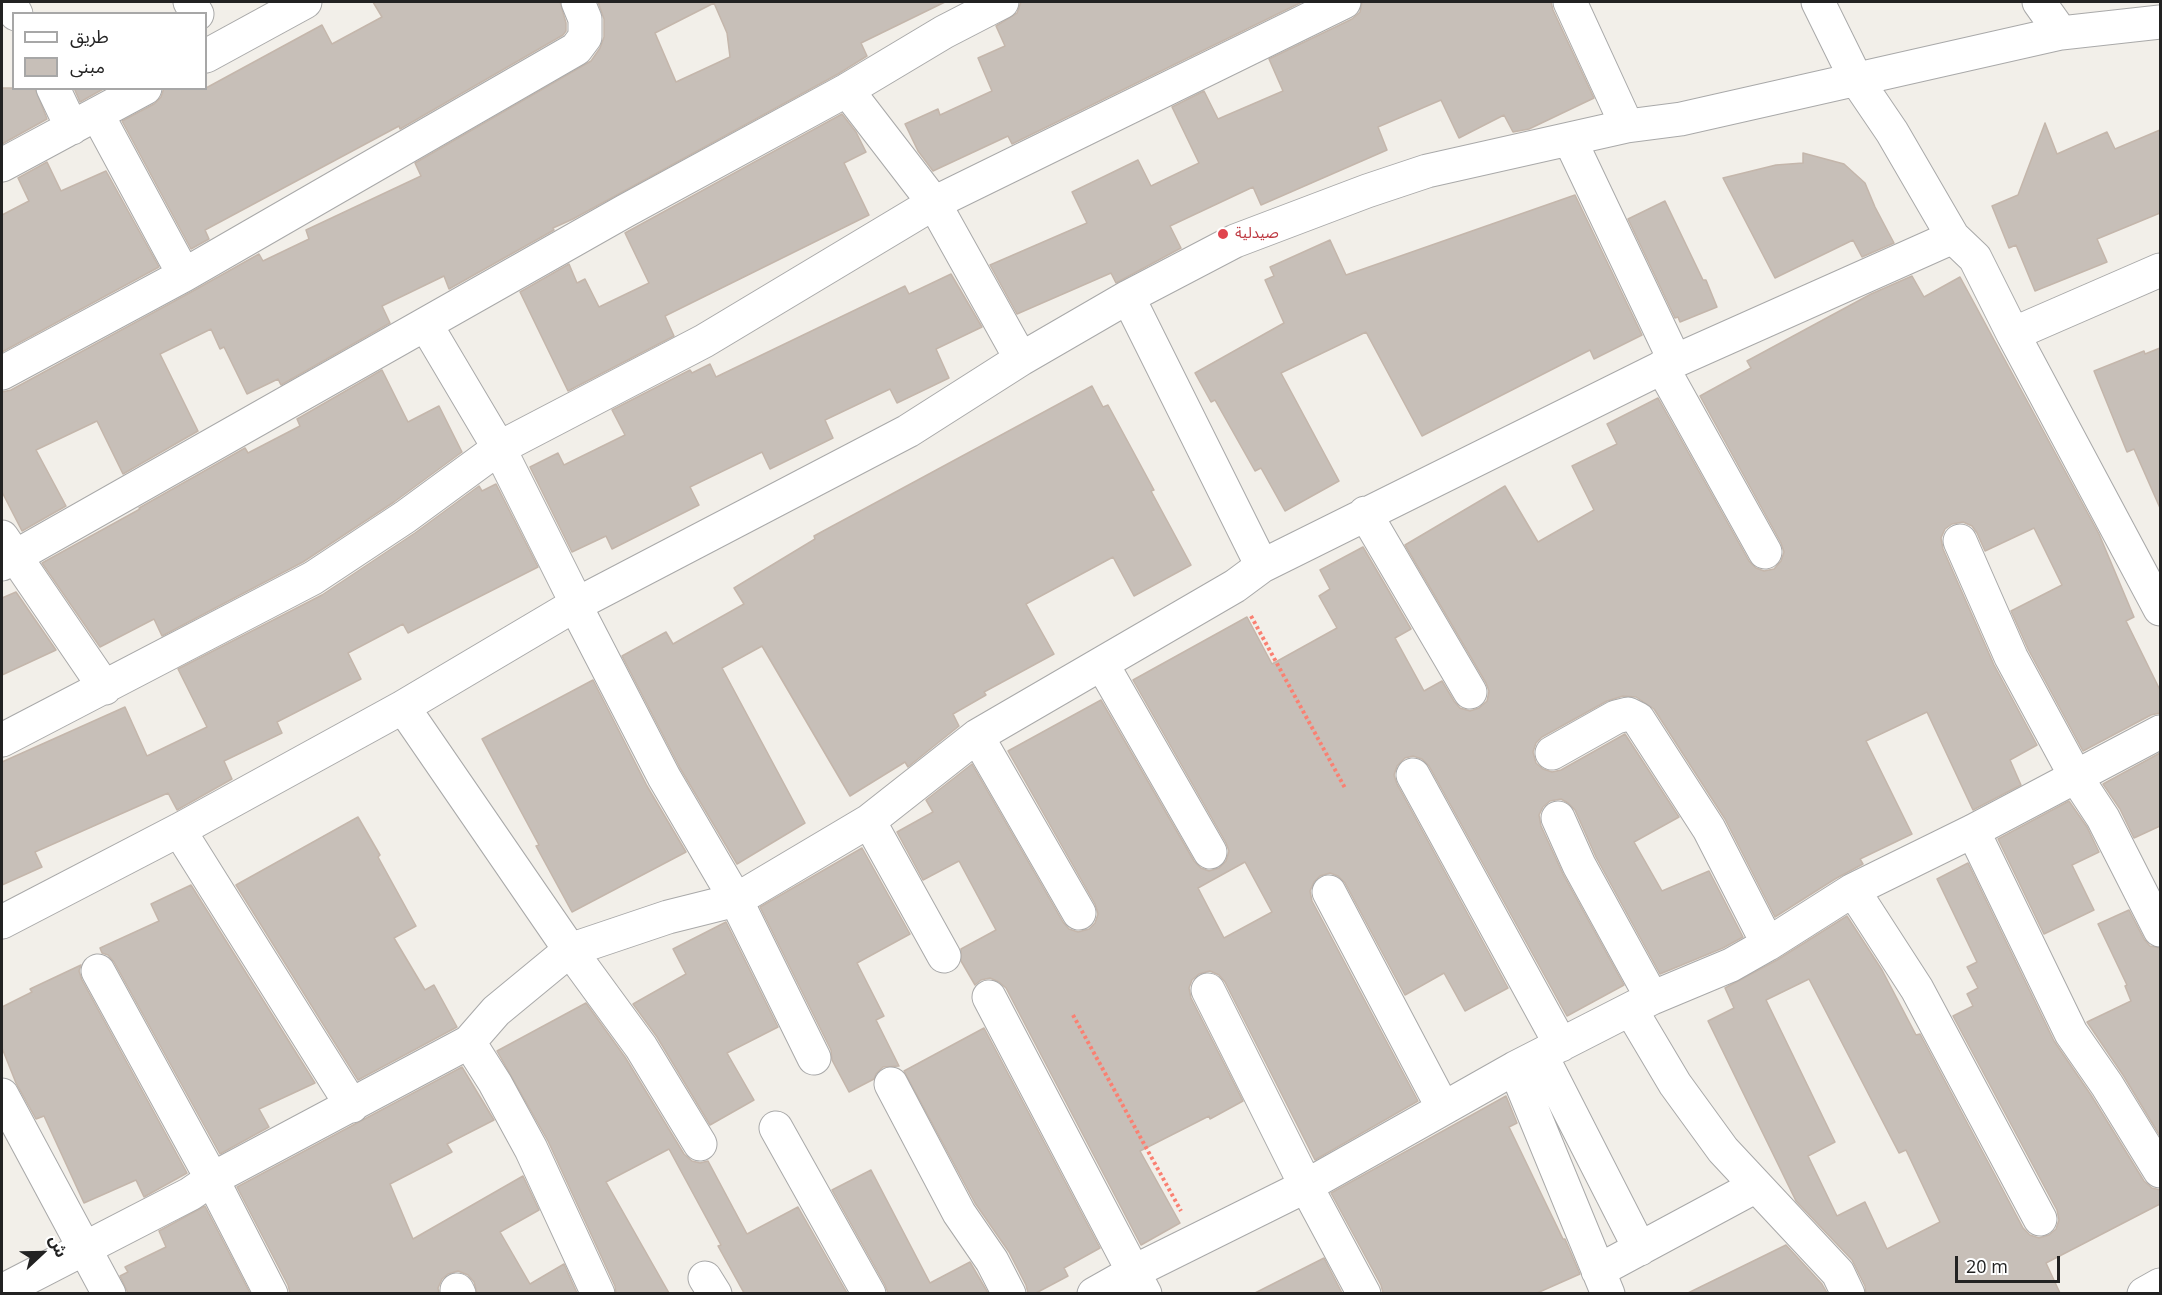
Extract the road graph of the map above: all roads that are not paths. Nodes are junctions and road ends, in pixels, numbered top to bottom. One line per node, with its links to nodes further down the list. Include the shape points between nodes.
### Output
1 (305, 2): 10 (street)
2 (578, 2): 22 (street, via 585,20 585,37 576,48)
3 (1002, 2): 14 (street)
4 (1344, 2): 19 (street)
5 (1570, 2): 16 (street)
6 (1818, 2): 11 (street)
7 (2039, 2): 9 (street)
8 (2160, 22): 9 (street)
9 (2061, 33): 11 (street)
10 (209, 45)
11 (1856, 79): 16 (street, via 1681,118); 20 (street)
12 (54, 90): 15 (street)
13 (141, 90): 15 (street)
14 (847, 90): 19 (street); 24 (street, via 615,216)
15 (84, 121): 18 (street); 22 (street)
16 (1627, 126): 17 (street)
17 (1569, 140): 23 (street, via 1427,171 1366,191 1235,240); 27 (street)
18 (2, 165)
19 (934, 203): 26 (street); 29 (street, via 704,341)
20 (1953, 237): 25 (street, via 1975,258); 27 (street)
21 (2160, 270): 25 (street)
22 (184, 275): 28 (street)
23 (1128, 297): 26 (street); 34 (street)
24 (426, 325): 29 (street); 33 (street)
25 (2013, 334): 36 (street)
26 (1021, 359): 35 (street, via 908,431)
27 (1669, 364): 30 (street); 32 (street)
28 (2, 373)
29 (499, 448): 35 (street); 38 (street, via 313,578)
30 (1365, 513): 34 (street); 39 (street)
31 (1960, 541): 46 (street, via 2011,657)
32 (1765, 552)
33 (6, 553): 38 (street)
34 (1262, 566): 37 (street, via 1235,586)
35 (576, 605): 40 (street); 54 (street, via 664,777)
36 (2160, 609)
37 (1102, 663): 42 (street); 51 (street)
38 (105, 687): 43 (street)
39 (1470, 692)
40 (403, 707): 49 (street); 59 (street)
41 (2160, 732): 46 (street)
42 (977, 736): 48 (street); 55 (street)
43 (2, 740)
44 (1552, 753): 58 (street, via 1616,717 1628,714 1638,719 1709,829)
45 (1413, 775): 66 (street)
46 (2076, 777): 50 (street); 57 (street, via 2103,818)
47 (1558, 818): 64 (street)
48 (869, 821): 54 (street); 60 (street)
49 (179, 830): 56 (street); 70 (street)
50 (1973, 831): 52 (street); 74 (street, via 2071,1033)
51 (1210, 852)
52 (1853, 890): 58 (street); 78 (street, via 1917,989)
53 (1329, 892): 71 (street)
54 (736, 900): 59 (street, via 668,917); 67 (street)
55 (1079, 913)
56 (2, 922)
57 (2160, 930)
58 (1768, 944): 64 (street, via 1731,965)
59 (570, 950): 65 (street, via 495,1011); 73 (street, via 641,1047)
60 (944, 956)
61 (98, 971): 75 (street)
62 (1208, 990): 76 (street)
63 (989, 997): 81 (street)
64 (1641, 1004): 66 (street); 77 (street, via 1675,1084 1723,1150)
65 (469, 1042): 70 (street); 87 (street, via 531,1149)
66 (1539, 1056): 71 (street); 80 (street); 82 (street)
67 (814, 1058)
68 (891, 1084): 89 (street, via 959,1213)
69 (2, 1095): 79 (street)
70 (352, 1106): 75 (street)
71 (1443, 1108): 76 (street)
72 (776, 1128): 88 (street)
73 (700, 1144)
74 (2160, 1171)
75 (212, 1179): 79 (street); 86 (street)
76 (1306, 1186): 81 (street, via 1197,1240); 91 (street)
77 (1756, 1186): 80 (street); 92 (street, via 1838,1273)
78 (2040, 1220)
79 (86, 1248): 84 (street); 85 (street)
80 (1640, 1249): 82 (street)
81 (1139, 1282): 90 (street)
82 (1603, 1282)
83 (2160, 1285): 93 (street)
84 (2, 1291)
85 (109, 1293)
86 (271, 1293)
87 (598, 1293)
88 (869, 1293)
89 (1009, 1293)
90 (1094, 1293)
91 (1364, 1293)
92 (1848, 1293)
93 (2144, 1293)

